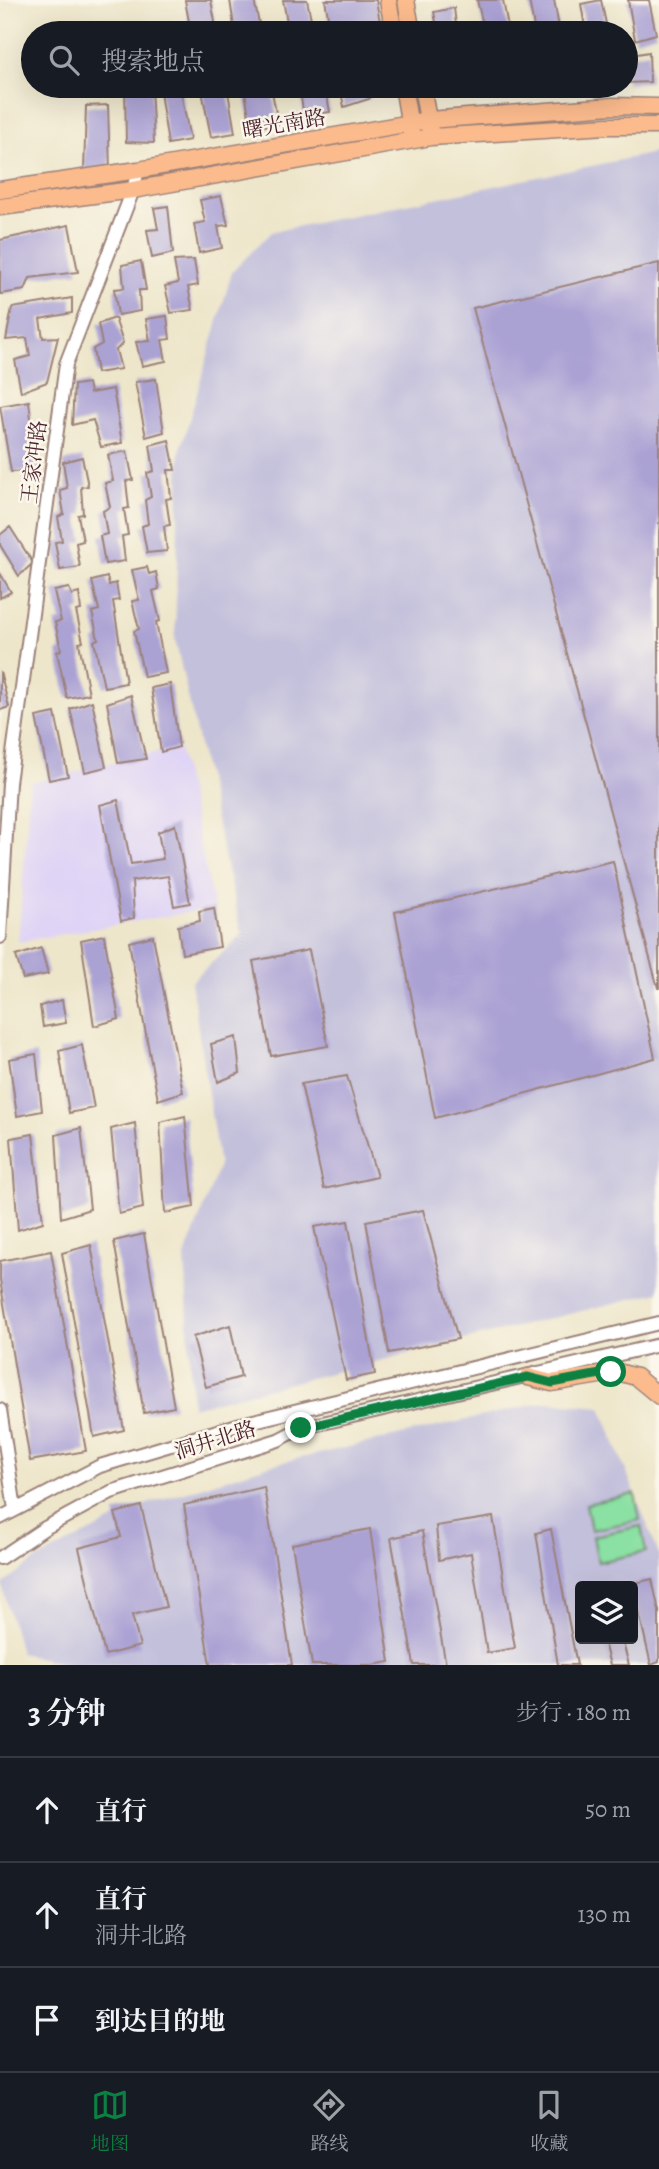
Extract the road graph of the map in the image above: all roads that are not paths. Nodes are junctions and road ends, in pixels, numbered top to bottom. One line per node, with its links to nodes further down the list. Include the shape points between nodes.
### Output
1 (388, 0): 3 (main road)
2 (407, 0): 4 (main road)
3 (392, 21)
4 (410, 21)
5 (405, 98): 10 (main road)
6 (424, 98): 8 (main road)
7 (659, 107): 8 (main road, 曙光南路, via 612,106)
8 (428, 120): 10 (main road, 曙光南路); 11 (main road)
9 (659, 127): 11 (main road, 曙光南路)
10 (411, 132): 11 (main road, 曙光南路); 12 (main road, 曙光南路); 14 (main road, 曙光南路)
11 (430, 137)
12 (138, 170): 13 (main road, 曙光南路); 14 (street, 王家冲路)
13 (0, 190)
14 (134, 190): 15 (main road, 曙光南路); 16 (street, 王家冲路, via 66,364 9,783)
15 (0, 207)
16 (0, 937)
17 (659, 1323): 22 (street, 洞井北路, via 241,1424 100,1466)
18 (659, 1345): 19 (street, 洞井北路)
19 (528, 1377): 20 (main road, via 552,1383 618,1371 636,1377); 24 (street, 洞井北路, via 301,1428 278,1440 111,1492)
20 (659, 1396)
21 (0, 1410): 22 (street)
22 (15, 1509): 23 (street, 洞井北路)
23 (0, 1518)
24 (0, 1558)

